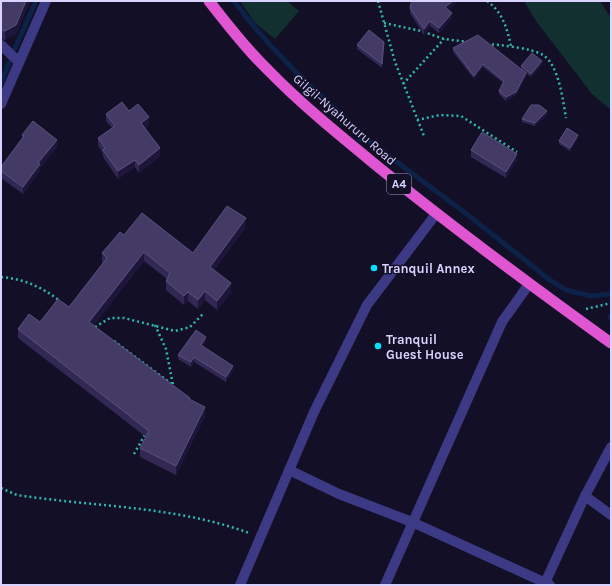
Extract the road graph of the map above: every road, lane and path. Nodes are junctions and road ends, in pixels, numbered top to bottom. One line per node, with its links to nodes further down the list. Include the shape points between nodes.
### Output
1 (46, 1): 11 (street)
2 (209, 1): 18 (highway, Gilgil-Nyahururu Road / A4, via 236,36 273,75 316,115)
3 (378, 1): 5 (path)
4 (487, 1): 10 (path, via 494,6 506,25)
5 (384, 23): 6 (path); 12 (path)
6 (444, 39): 7 (path); 12 (path)
7 (476, 43)
8 (483, 44): 10 (path)
9 (1, 45): 11 (street)
10 (511, 46): 14 (path, via 542,55 550,63 559,82)
11 (19, 62): 13 (street)
12 (402, 84): 15 (path)
13 (1, 104)
14 (566, 118)
15 (417, 120): 16 (path); 17 (path, via 440,115 461,116)
16 (424, 136)
17 (517, 152)
18 (436, 214): 20 (highway, Gilgil-Nyahururu Road / A4); 36 (street, via 367,305 314,412)
19 (1, 277): 21 (path, via 36,285)
20 (529, 284): 23 (highway, Gilgil-Nyahururu Road / A4); 40 (street, via 502,322)
21 (61, 302)
22 (611, 303): 23 (path)
23 (570, 313): 30 (highway, Gilgil-Nyahururu Road / A4)
24 (203, 314): 26 (path, via 190,327 175,330)
25 (89, 322): 27 (path)
26 (155, 325): 27 (path, via 124,318 110,318); 31 (path, via 166,349)
27 (95, 327): 28 (path)
28 (101, 331)
29 (113, 340): 31 (path)
30 (611, 343)
31 (173, 385): 32 (path)
32 (169, 392)
33 (150, 426): 35 (path)
34 (611, 447): 38 (street)
35 (134, 454)
36 (289, 470): 40 (street, via 339,494); 41 (street)
37 (1, 488): 41 (path, via 17,495 48,500 170,513 221,523)
38 (585, 496): 39 (street); 42 (street)
39 (611, 515)
40 (412, 522): 42 (street); 44 (street)
41 (260, 537): 43 (street)
42 (546, 584)
43 (240, 585)
44 (385, 585)

